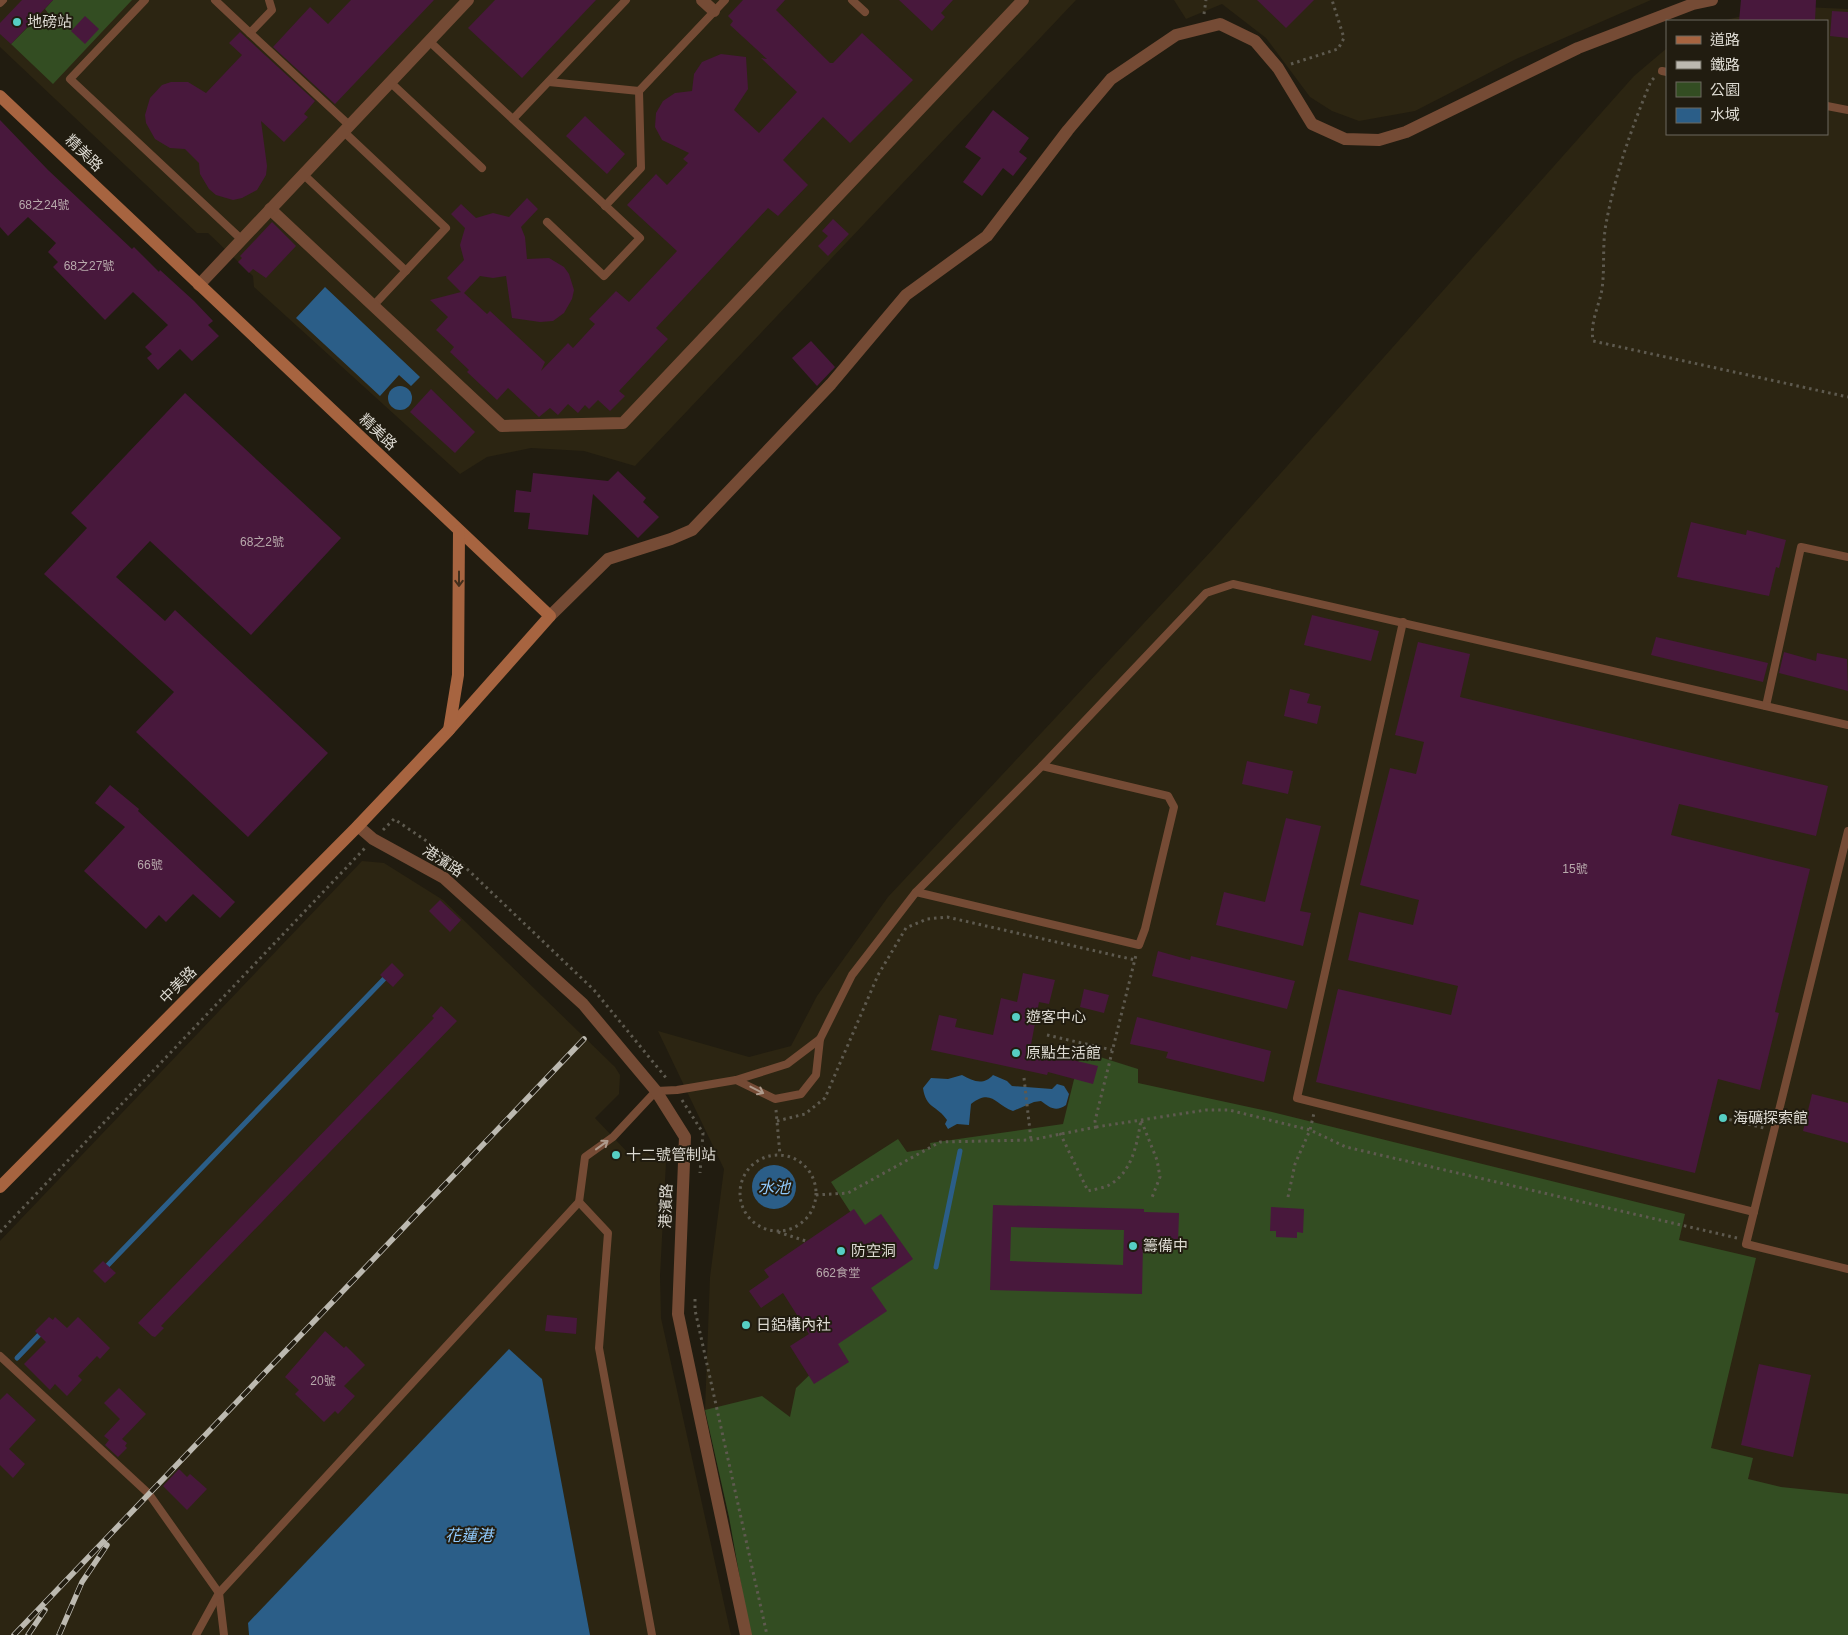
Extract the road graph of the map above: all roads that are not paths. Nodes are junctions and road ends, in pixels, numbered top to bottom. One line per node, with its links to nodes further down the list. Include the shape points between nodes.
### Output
1 (3, 0): 12 (lane)
2 (145, 0): 30 (lane, via 70,80)
3 (215, 0): 15 (lane)
4 (269, 0): 15 (lane, via 272,10)
5 (626, 0): 18 (lane)
6 (702, 0): 13 (street)
7 (725, 0): 13 (lane)
8 (852, 0): 14 (lane)
9 (1023, 0): 33 (street, via 623,423 502,426)
10 (1712, 0): 36 (street, via 1693,4 1578,48 1406,132 1378,140 1345,139 1312,124 1278,68 1255,41 1220,24 1176,35 1111,79 987,236 906,295 831,384 692,530 608,559)
11 (464, 1): 16 (street)
12 (0, 3)
13 (714, 11): 19 (lane)
14 (865, 12)
15 (250, 33): 24 (lane)
16 (429, 41): 17 (street); 23 (lane)
17 (390, 82): 24 (street); 25 (lane)
18 (548, 82): 19 (lane); 23 (lane)
19 (639, 91): 27 (lane, via 641,168)
20 (0, 96): 32 (main road, 精美路)
21 (1828, 106): 22 (lane)
22 (1848, 110)
23 (513, 119): 27 (lane)
24 (346, 128): 26 (street); 31 (lane, via 446,228)
25 (482, 168)
26 (303, 174): 28 (street); 31 (lane)
27 (605, 206): 29 (lane, via 640,238 604,276)
28 (270, 209): 30 (street); 33 (street)
29 (547, 222)
30 (241, 239): 32 (street)
31 (406, 271): 33 (lane)
32 (198, 284): 34 (main road, 精美路)
33 (373, 306)
34 (459, 531): 36 (main road, 精美路); 40 (main road, one-way to 40, via 458,675)
35 (1848, 556): 38 (lane, via 1801,547)
36 (550, 616): 40 (main road)
37 (1403, 622): 38 (lane); 41 (lane, via 1234,584 1206,593); 50 (lane, via 1297,1098)
38 (1766, 706): 39 (lane)
39 (1848, 725)
40 (448, 730): 42 (main road, 中美路)
41 (1042, 766): 44 (lane); 44 (lane, via 1168,796 1174,807 1139,945)
42 (358, 826): 47 (street, 港濱路, via 373,839 444,878 583,1004); 48 (main road, 中美路)
43 (1848, 831): 50 (lane)
44 (916, 892): 45 (lane, via 852,975)
45 (820, 1039): 46 (lane, via 787,1064); 46 (lane, one-way to 45, via 775,1099 801,1094 816,1075)
46 (736, 1080): 47 (lane)
47 (656, 1091): 49 (lane, one-way to 47, via 585,1157 613,1137); 57 (street, 港濱路, via 685,1137 678,1314)
48 (0, 1187)
49 (579, 1202): 53 (lane); 56 (lane, via 608,1233 599,1348)
50 (1754, 1212): 51 (lane, via 1746,1244)
51 (1848, 1269)
52 (0, 1356): 53 (lane, via 149,1494)
53 (219, 1593): 54 (lane); 55 (lane)
54 (196, 1635)
55 (224, 1635)
56 (652, 1635)
57 (746, 1635)

